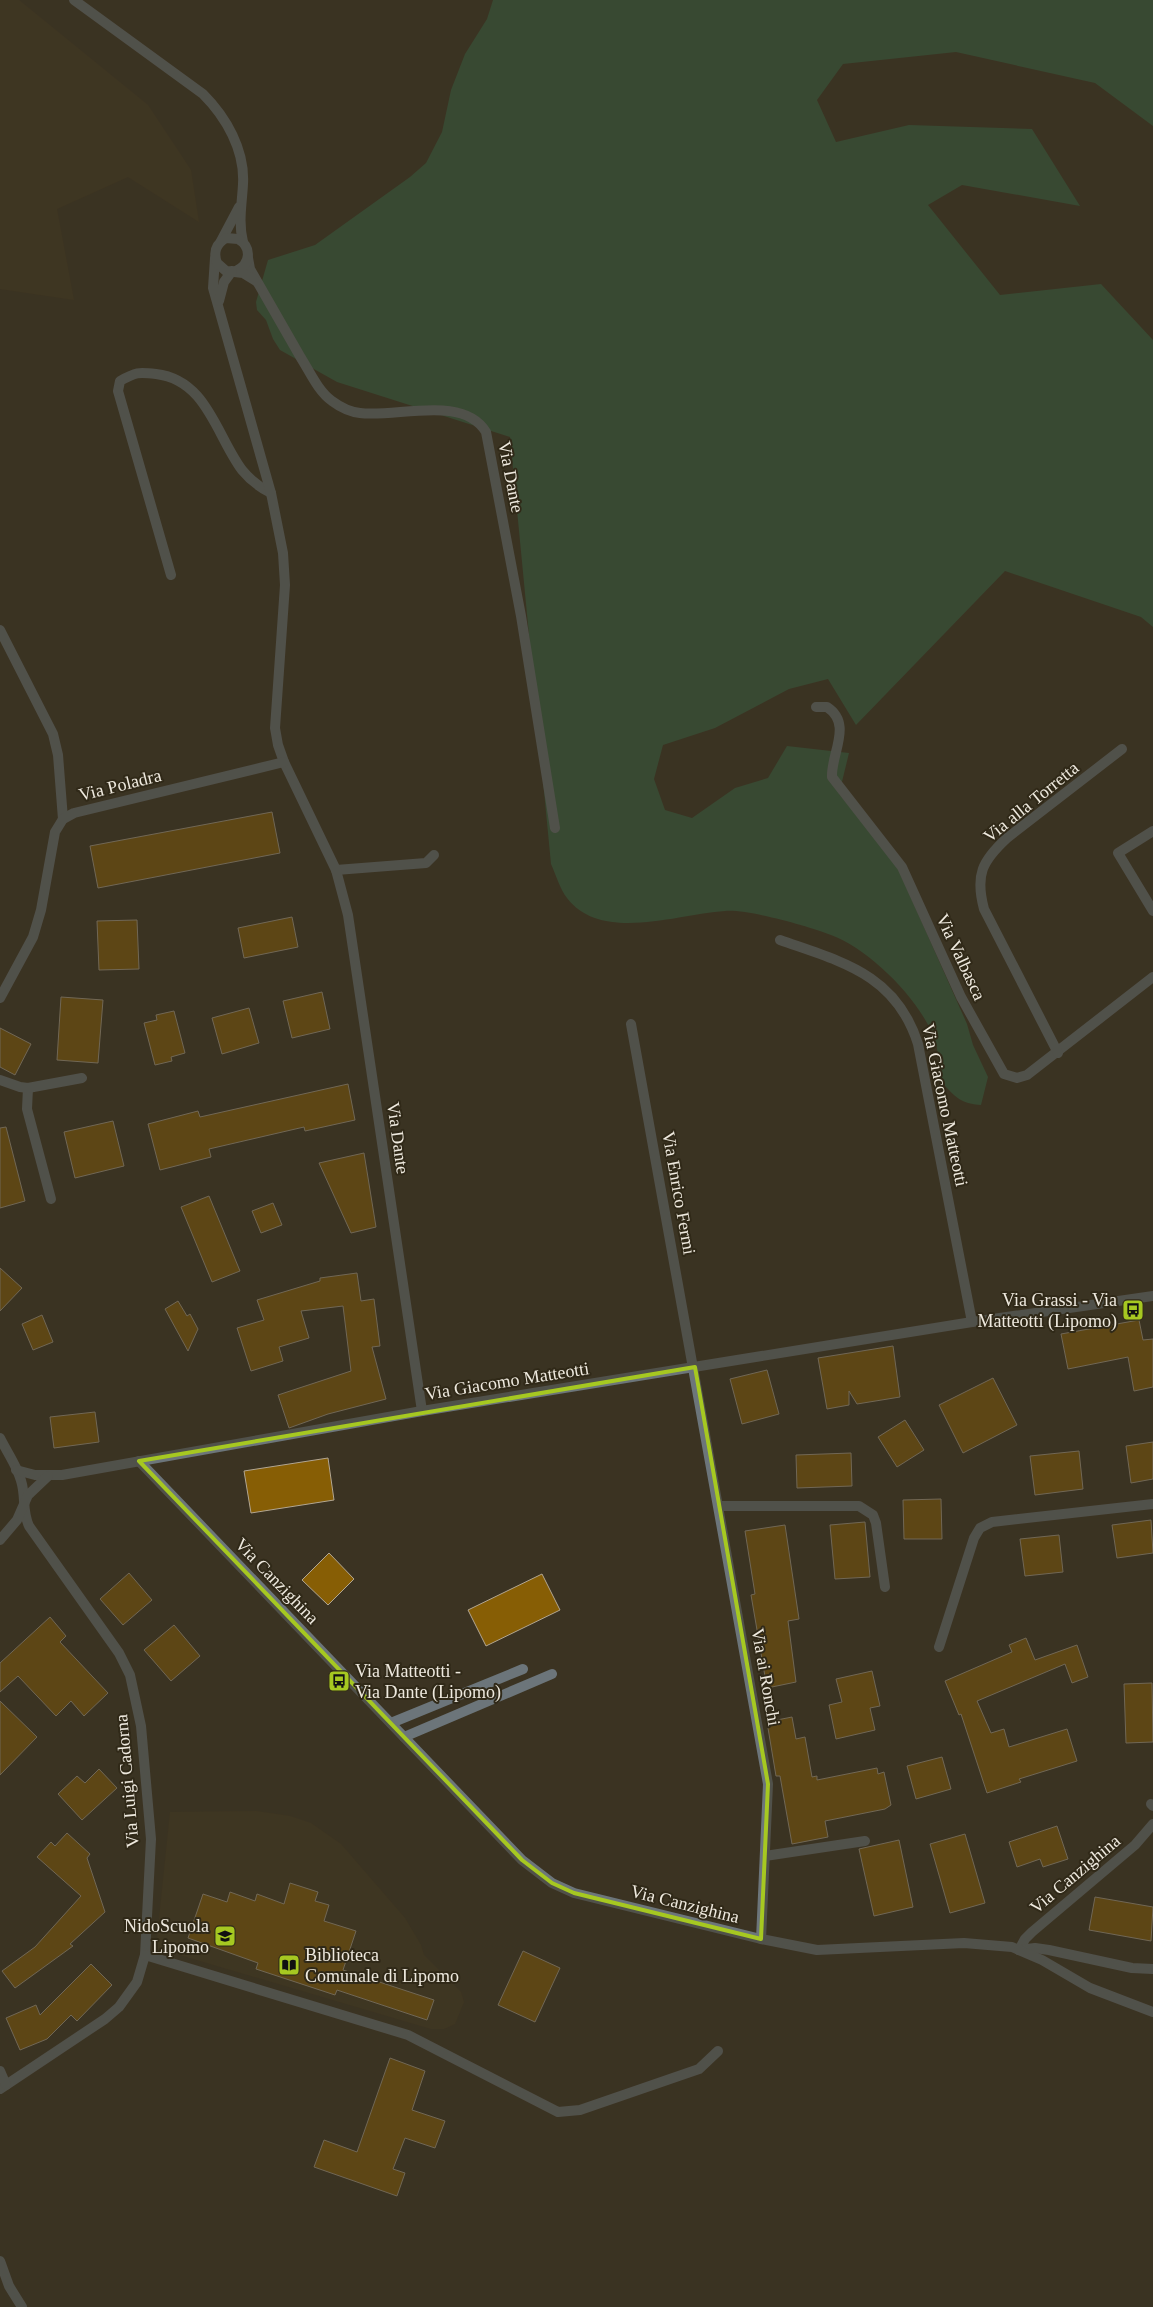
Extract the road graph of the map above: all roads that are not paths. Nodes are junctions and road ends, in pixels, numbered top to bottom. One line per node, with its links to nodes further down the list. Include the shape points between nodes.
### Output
1 (74, 0): 2 (street, via 215,106 226,122 241,158 243,182)
2 (240, 204): 3 (street); 4 (street, via 239,228)
3 (221, 241): 4 (street, via 232,237); 5 (street)
4 (243, 242): 6 (street)
5 (215, 258): 7 (street, via 221,268); 9 (street, Via Dante, via 214,288)
6 (248, 258): 7 (street, via 246,264); 8 (street, Via Dante)
7 (234, 271): 8 (street, Via Dante); 9 (street, via 224,282)
8 (258, 284): 17 (street, Via Dante, via 315,381 331,400 361,413 429,410 465,415 478,421 486,432 522,616)
9 (219, 302): 10 (street, Via Dante)
10 (272, 493): 11 (street, via 254,484 241,468 198,395 169,376 137,371 120,381 118,391); 15 (street, Via Dante, via 286,568 275,728)
11 (171, 576)
12 (0, 630): 16 (street, via 53,734 58,755)
13 (816, 707): 26 (street, Via Valbasca, via 827,707 838,718 841,730 832,777 902,867 961,997 1000,1071 1013,1078 1022,1078)
14 (1122, 749): 26 (street, Via alla Torretta, via 992,851 980,876 979,892 984,909)
15 (284, 762): 16 (street, Via Poladra, via 74,813); 20 (street, Via Dante)
16 (63, 819): 24 (street, Via Poladra, via 55,832 33,937)
17 (555, 828)
18 (1153, 831): 21 (street, via 1118,853)
19 (434, 855): 20 (street, via 426,863)
20 (336, 870): 36 (street, Via Dante, via 348,914)
21 (1153, 911)
22 (780, 940): 34 (street, Via Giacomo Matteotti, via 849,964 868,975 901,1006 911,1022)
23 (1153, 977): 26 (street, Via Valbasca)
24 (0, 998)
25 (631, 1024): 35 (street, Via Enrico Fermi)
26 (1058, 1053)
27 (82, 1078): 29 (street)
28 (0, 1080): 29 (street)
29 (28, 1088): 30 (street, via 28,1109)
30 (52, 1199)
31 (1153, 1290): 33 (street, Via Giacomo Matteotti)
32 (1153, 1296): 33 (street, Via Giacomo Matteotti)
33 (1138, 1297): 34 (street, Via Giacomo Matteotti)
34 (972, 1322): 35 (street, Via Giacomo Matteotti)
35 (695, 1367): 36 (street, Via Giacomo Matteotti); 43 (street, Via ai Ronchi)
36 (422, 1411): 38 (street, Via Giacomo Matteotti)
37 (0, 1438): 39 (street, Via Luigi Cadorna)
38 (139, 1461): 40 (street, Via Giacomo Matteotti); 49 (street, Via Canzighina)
39 (16, 1470): 40 (street, Via Giacomo Matteotti); 41 (street, Via Luigi Cadorna, via 24,1490)
40 (48, 1476): 41 (street, via 32,1489)
41 (24, 1503): 44 (street, via 16,1520); 56 (street, Via Luigi Cadorna, via 29,1526 119,1653 130,1675 140,1726 151,1839)
42 (1153, 1504): 46 (street, via 992,1522 980,1528)
43 (719, 1506): 45 (street, via 859,1506 873,1515 876,1523); 53 (street, Via ai Ronchi, via 768,1784)
44 (0, 1540)
45 (885, 1587)
46 (939, 1647)
47 (523, 1669): 49 (street)
48 (552, 1674): 50 (street)
49 (391, 1723): 50 (street, Via Canzighina)
50 (404, 1737): 54 (street, Via Canzighina, via 522,1860 552,1882 574,1893)
51 (1153, 1824): 55 (street, Via Canzighina, via 1135,1845 1032,1932)
52 (865, 1841): 53 (street)
53 (765, 1856): 54 (street, Via ai Ronchi)
54 (761, 1939): 55 (street, Via Canzighina, via 817,1950 964,1943 995,1944)
55 (1019, 1950): 57 (street, Via Canzighina, via 1035,1948 1132,1968); 58 (street, Via Canzighina, via 1090,1988)
56 (145, 1956): 59 (street, via 408,2035 558,2112 580,2110 699,2069); 61 (street, Via Luigi Cadorna, via 137,1982 105,2020)
57 (1153, 1969)
58 (1153, 2012)
59 (718, 2051)
60 (0, 2071): 61 (street)
61 (3, 2087)
62 (0, 2261): 63 (street, via 9,2286)
63 (22, 2307)

